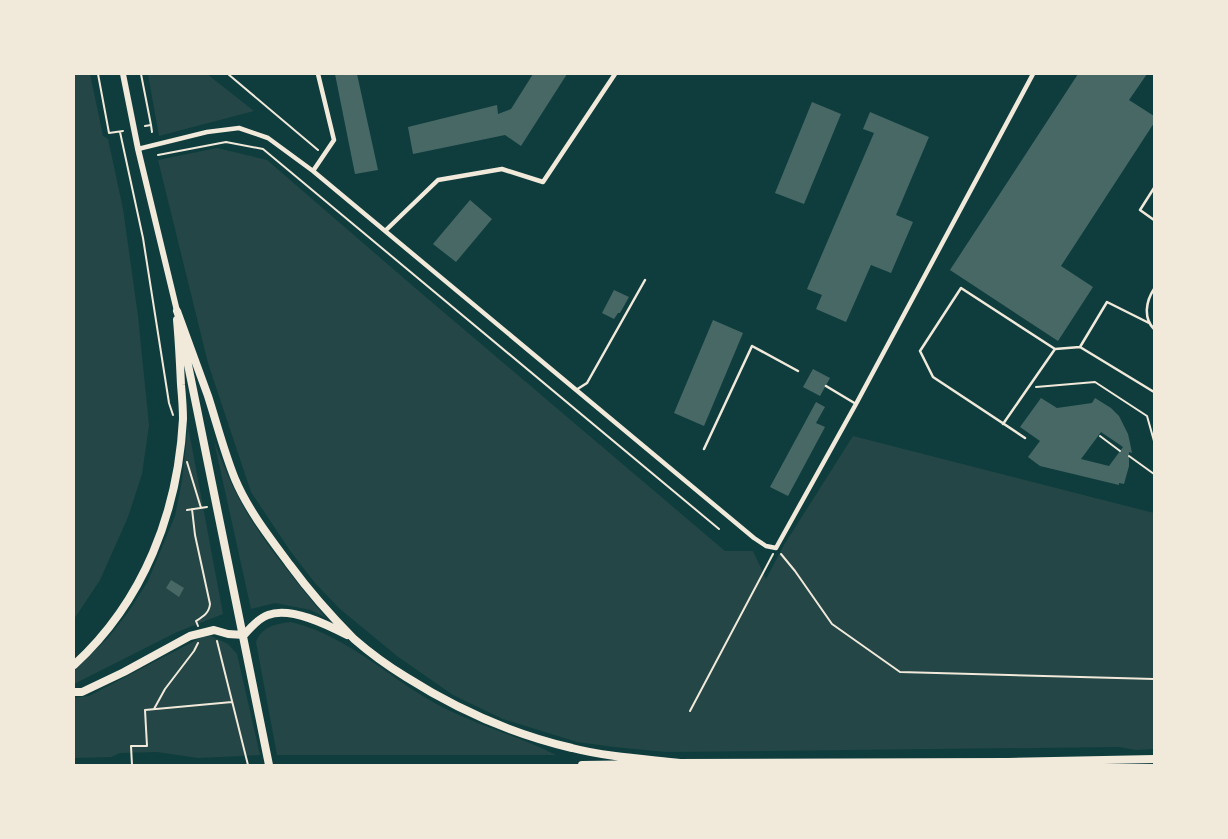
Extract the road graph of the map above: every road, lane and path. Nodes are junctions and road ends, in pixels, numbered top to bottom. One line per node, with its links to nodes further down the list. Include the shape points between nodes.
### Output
1 (98, 74): 11 (path, via 109,133)
2 (122, 74): 13 (main road)
3 (141, 74): 8 (path)
4 (228, 74): 14 (path)
5 (318, 74): 14 (street, via 334,140)
6 (615, 74): 19 (street, via 543,182 502,169 438,180)
7 (1033, 74): 32 (street)
8 (151, 124): 9 (path); 12 (path)
9 (145, 126)
10 (123, 131): 11 (path)
11 (120, 132): 33 (path, via 143,238 169,403)
12 (152, 132)
13 (138, 149): 16 (street, via 239,128 268,138); 22 (main road)
14 (324, 154): 16 (street)
15 (158, 156): 47 (path, via 226,142 263,149)
16 (313, 171): 19 (street)
17 (1154, 188): 18 (lane, via 1140,210)
18 (1154, 220)
19 (385, 231): 30 (street)
20 (645, 280): 30 (lane, via 587,383)
21 (1154, 289): 23 (lane, via 1147,308)
22 (177, 311): 43 (highway); 52 (highway, via 240,488 304,585); 53 (highway, via 183,417 172,499 147,566 128,600 108,631)
23 (1149, 323): 24 (lane); 25 (lane, via 1107,302)
24 (1154, 329)
25 (1080, 347): 26 (lane); 31 (lane)
26 (1055, 349): 34 (lane); 34 (lane, via 961,288 920,351 933,377)
27 (798, 371): 38 (lane, via 752,346)
28 (826, 386): 32 (lane)
29 (1034, 387): 37 (path, via 1095,382 1147,416)
30 (576, 390): 48 (street, via 754,538)
31 (1154, 392)
32 (856, 404): 48 (street)
33 (175, 422)
34 (1003, 424): 36 (lane)
35 (1100, 436): 39 (path)
36 (1025, 438)
37 (1154, 441)
38 (704, 449)
39 (1120, 451)
40 (1129, 456): 42 (path)
41 (186, 457): 44 (path)
42 (1154, 474)
43 (217, 505): 44 (path); 50 (highway)
44 (201, 508): 45 (path)
45 (192, 509): 46 (path); 49 (path, via 210,604 210,610 196,620)
46 (187, 510)
47 (719, 529)
48 (776, 548): 54 (path, via 832,624 900,672); 58 (path)
49 (200, 633): 50 (highway, via 214,630); 55 (highway, via 82,692); 57 (path, via 194,650)
50 (244, 635): 52 (highway, via 268,614 283,613 329,625); 63 (highway)
51 (213, 639): 56 (path, via 218,641)
52 (355, 640): 60 (highway, via 428,691 506,728 573,748)
53 (74, 665)
54 (1154, 679)
55 (74, 692)
56 (232, 702): 57 (path); 62 (path)
57 (154, 709): 61 (path, via 145,710 147,746 131,746)
58 (690, 711)
59 (1154, 759): 60 (highway)
60 (680, 763): 64 (highway)
61 (132, 765)
62 (248, 765)
63 (269, 765)
64 (582, 765)

